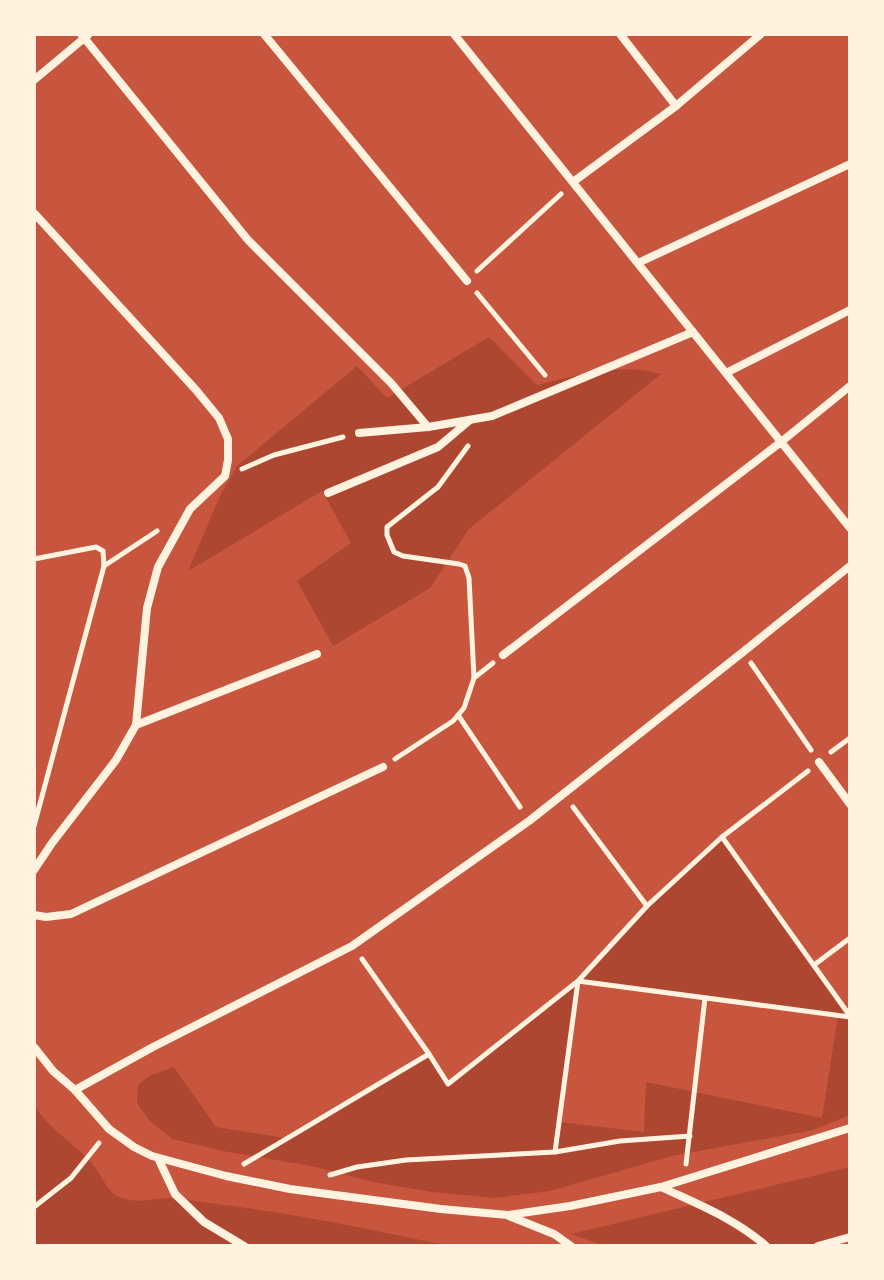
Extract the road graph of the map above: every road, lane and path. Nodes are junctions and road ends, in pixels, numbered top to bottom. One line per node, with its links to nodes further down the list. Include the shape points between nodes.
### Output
1 (264, 34): 12 (street)
2 (454, 34): 9 (street)
3 (620, 34): 7 (street)
4 (761, 34): 7 (street)
5 (85, 35): 6 (street); 20 (street, via 248,240)
6 (34, 80)
7 (676, 106): 9 (street)
8 (850, 164): 11 (street)
9 (573, 182): 11 (street); 12 (path)
10 (34, 213): 23 (street, via 219,418 228,439)
11 (638, 263): 14 (street)
12 (467, 281): 17 (path)
13 (850, 310): 15 (street)
14 (693, 332): 15 (street); 17 (street)
15 (726, 373): 22 (street)
16 (850, 386): 22 (street)
17 (556, 388): 18 (street)
18 (492, 416): 19 (street); 33 (path, via 438,487 387,527 394,552 465,566)
19 (471, 420): 20 (street); 24 (street, via 438,447)
20 (428, 427): 21 (street)
21 (359, 433): 23 (path, via 274,455)
22 (781, 442): 26 (street); 32 (street)
23 (225, 476): 25 (street)
24 (328, 493)
25 (190, 509): 28 (path); 35 (street, via 158,567 147,608)
26 (850, 528)
27 (34, 559): 28 (path, via 96,547 103,551)
28 (104, 566): 42 (path)
29 (850, 566): 30 (street)
30 (743, 652): 37 (path); 39 (street)
31 (317, 654): 35 (street)
32 (503, 655): 33 (path)
33 (474, 678): 34 (path)
34 (458, 715): 38 (path); 41 (path)
35 (136, 725): 44 (street)
36 (850, 738): 37 (path)
37 (819, 762): 40 (street); 43 (path)
38 (383, 767): 46 (street, via 71,914)
39 (563, 794): 41 (street); 45 (path)
40 (850, 804)
41 (529, 821): 48 (street)
42 (34, 826)
43 (722, 837): 45 (path); 49 (path)
44 (34, 870)
45 (647, 906): 50 (path)
46 (34, 915)
47 (850, 938): 49 (path)
48 (352, 946): 54 (path); 55 (street)
49 (814, 965): 52 (path)
50 (578, 981): 51 (path); 54 (path, via 448,1084); 59 (path)
51 (705, 998): 52 (path); 58 (path)
52 (850, 1016)
53 (34, 1047): 55 (street)
54 (429, 1054): 61 (path)
55 (75, 1090): 57 (street)
56 (850, 1128): 63 (street)
57 (109, 1129): 60 (street); 65 (path, via 71,1178)
58 (690, 1136): 59 (path); 63 (path)
59 (555, 1152): 62 (path, via 406,1160)
60 (158, 1158): 61 (street); 68 (street, via 175,1194 204,1222)
61 (226, 1176): 66 (street, via 290,1189)
62 (328, 1176)
63 (685, 1180): 64 (street)
64 (661, 1187): 66 (street); 70 (street, via 728,1219)
65 (34, 1207)
66 (508, 1215): 69 (street)
67 (850, 1237): 71 (street)
68 (244, 1246)
69 (571, 1246)
70 (766, 1246)
71 (818, 1246)

